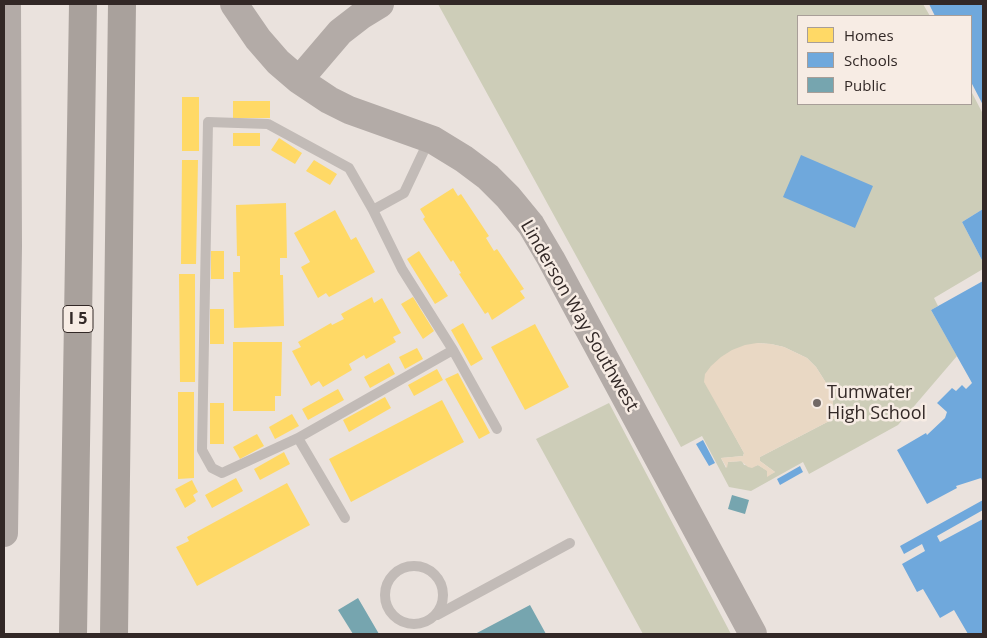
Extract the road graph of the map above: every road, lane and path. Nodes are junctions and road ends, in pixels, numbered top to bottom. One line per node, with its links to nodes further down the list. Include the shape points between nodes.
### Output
1 (7, 4): 9 (street)
2 (83, 4): 17 (highway, I 5)
3 (122, 4): 18 (highway, I 5)
4 (234, 4): 6 (street, Linderson Way Southwest, via 258,39)
5 (380, 4): 6 (street, via 340,32)
6 (299, 80): 7 (street, Linderson Way Southwest, via 349,110)
7 (429, 140): 8 (lane, via 404,193); 19 (street, Linderson Way Southwest, via 488,177 530,225)
8 (372, 210): 10 (lane, via 402,269); 12 (lane, via 349,168 268,124 208,122 202,450 212,468 222,473)
9 (6, 278): 14 (street)
10 (453, 350): 11 (lane); 12 (lane)
11 (497, 429)
12 (298, 438): 13 (lane)
13 (345, 518)
14 (4, 533)
15 (570, 543): 16 (lane)
16 (436, 616): 16 (lane, via 424,624 398,621 386,606 384,593 391,576 407,566 422,567 435,574 444,596)
17 (73, 634)
18 (114, 634)
19 (753, 634)

